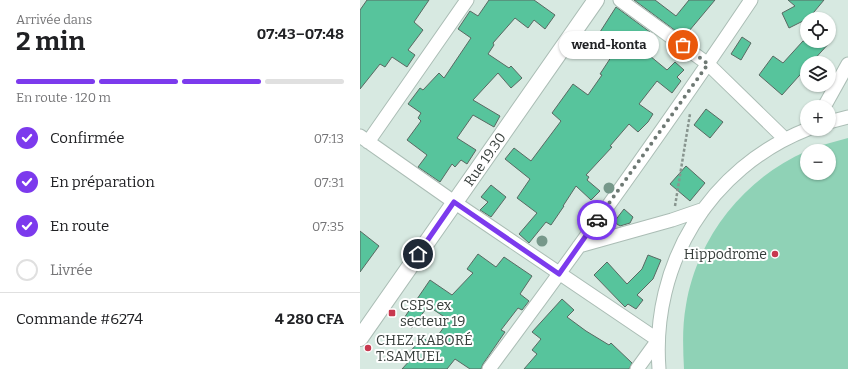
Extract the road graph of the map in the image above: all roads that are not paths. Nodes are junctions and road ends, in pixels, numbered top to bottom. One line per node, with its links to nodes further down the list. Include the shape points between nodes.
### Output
1 (467, 0): 11 (street)
2 (596, 0): 13 (street, Rue 19.30)
3 (620, 0): 5 (street)
4 (751, 0): 5 (street)
5 (708, 64): 12 (street); 15 (street)
6 (848, 64): 7 (street)
7 (828, 100)
8 (848, 117): 9 (street)
9 (836, 120)
10 (800, 132): 12 (street)
11 (364, 139): 13 (street)
12 (785, 139): 14 (street, via 746,165)
13 (454, 202): 16 (street); 17 (street, Rue 19.30)
14 (704, 209): 15 (street); 18 (street, via 687,235 669,277 663,299)
15 (579, 246): 16 (street)
16 (559, 274): 18 (street); 19 (street)
17 (360, 338)
18 (658, 340): 20 (street); 21 (street)
19 (489, 369)
20 (637, 369)
21 (659, 369)

